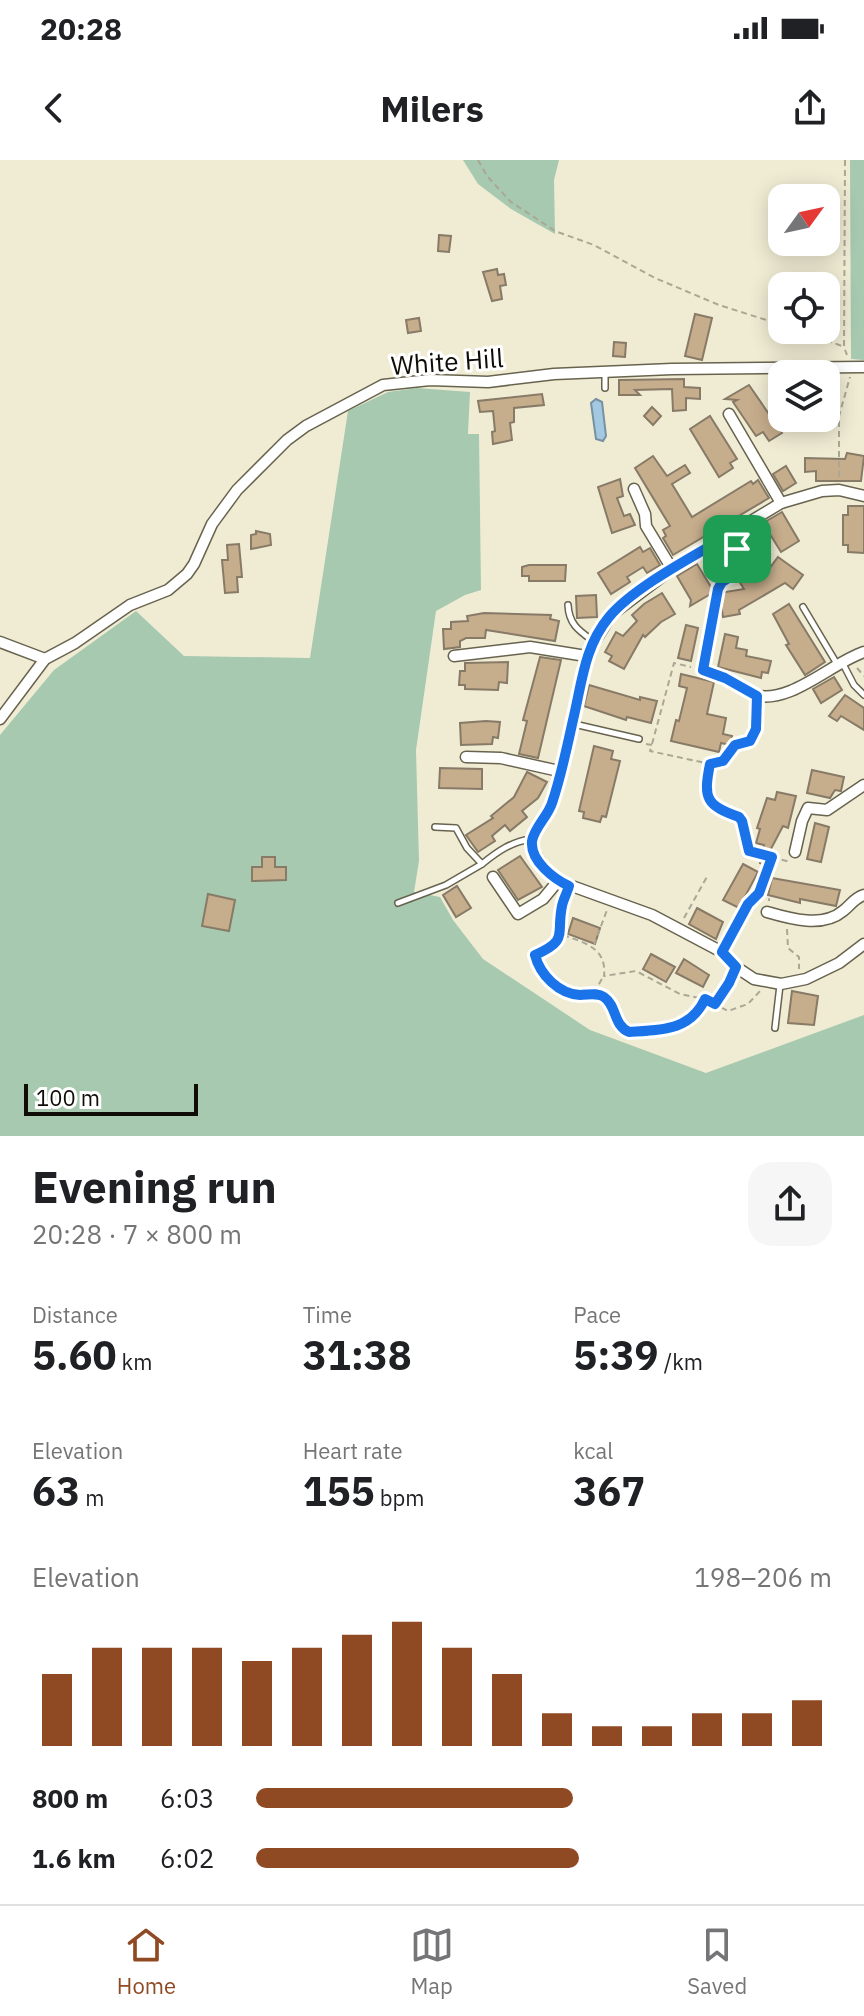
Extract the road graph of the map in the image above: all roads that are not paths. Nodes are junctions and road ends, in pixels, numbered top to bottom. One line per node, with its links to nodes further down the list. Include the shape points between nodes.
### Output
1 (864, 367): 2 (street, White Hill)
2 (605, 372): 3 (lane); 19 (street, White Hill, via 383,385 336,408 287,440 237,490 179,582 130,605)
3 (605, 388)
4 (729, 414): 7 (street)
5 (634, 489): 10 (street, via 646,526)
6 (864, 496): 7 (street, via 839,490)
7 (781, 503): 8 (street)
8 (749, 523): 9 (street); 9 (lane, via 767,554 722,582)
9 (703, 551): 10 (street)
10 (672, 569): 14 (street, via 620,606)
11 (568, 605): 14 (lane, via 574,626)
12 (803, 607): 20 (lane)
13 (710, 634): 21 (lane)
14 (593, 641): 18 (street)
15 (0, 642): 19 (street)
16 (864, 652): 20 (street)
17 (454, 656): 18 (street, via 530,647)
18 (586, 656): 25 (street)
19 (45, 659): 24 (street)
20 (839, 663): 22 (lane); 23 (street, via 790,691)
21 (703, 670): 23 (street)
22 (864, 695)
23 (757, 696): 27 (lane, via 754,736)
24 (0, 719)
25 (573, 723): 26 (lane); 29 (street)
26 (639, 739)
27 (735, 745)
28 (466, 757): 29 (street, via 501,758)
29 (559, 771): 32 (street, via 551,806)
30 (864, 785): 33 (street, via 827,810 808,808)
31 (435, 827): 34 (lane, via 456,828)
32 (532, 839): 34 (lane, via 500,849); 36 (street, via 542,865)
33 (795, 852)
34 (482, 864): 38 (lane)
35 (493, 877): 36 (street, via 518,914 543,899)
36 (558, 881): 41 (street, via 652,915 722,952 754,979)
37 (864, 895): 39 (street, via 826,920)
38 (398, 903)
39 (767, 912)
40 (864, 944): 41 (street, via 829,968)
41 (781, 984): 42 (lane)
42 (775, 1028)

